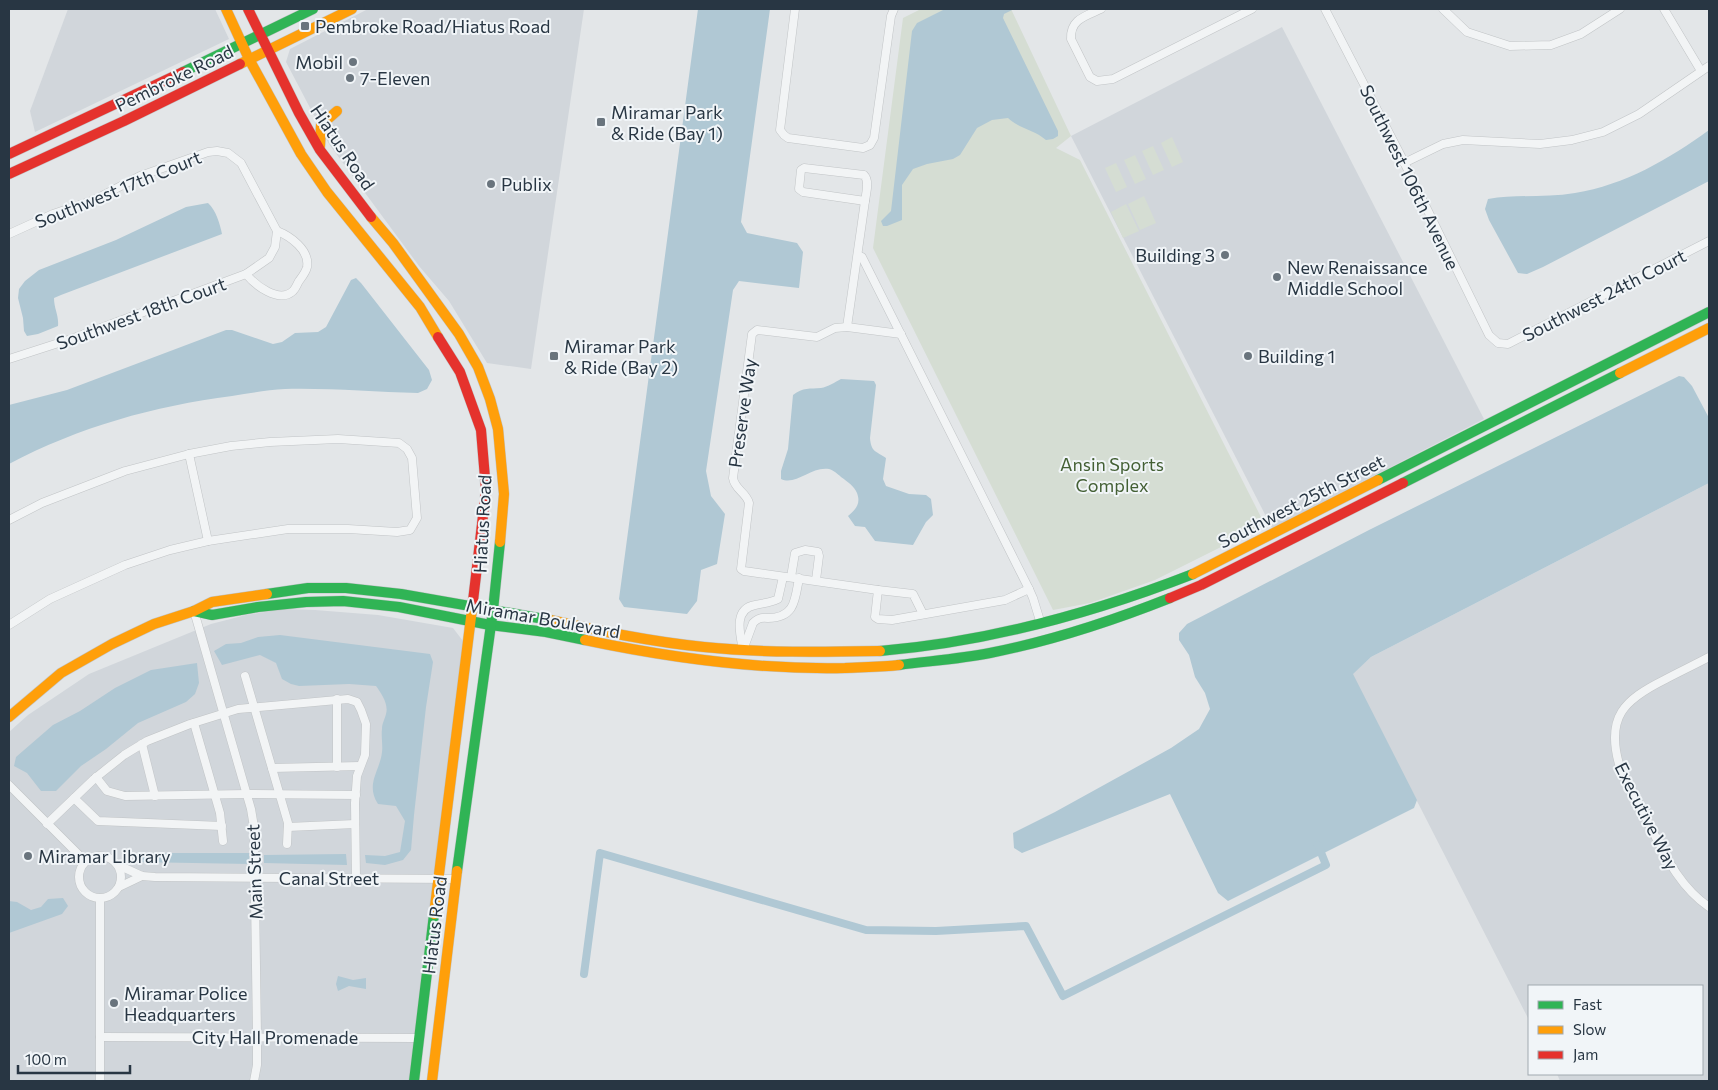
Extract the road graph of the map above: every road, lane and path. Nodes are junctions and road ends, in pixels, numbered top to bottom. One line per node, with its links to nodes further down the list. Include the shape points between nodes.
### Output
1 (226, 9): 14 (street, Hiatus Road)
2 (248, 9): 13 (street, Hiatus Road)
3 (313, 9): 13 (street, Pembroke Road)
4 (352, 9): 15 (street, Pembroke Road)
5 (795, 9): 6 (street, via 780,130 788,138 863,148 874,138 890,16)
6 (894, 9)
7 (1101, 9): 8 (street, via 1072,26 1071,39 1090,77 1097,81 1113,78)
8 (1252, 9)
9 (1325, 9): 22 (street, Southwest 106th Avenue)
10 (1443, 9): 11 (street, via 1467,32 1510,46 1552,46 1581,34)
11 (1620, 9)
12 (1664, 9): 18 (street)
13 (261, 34): 14 (street, Pembroke Road); 15 (street, Hiatus Road)
14 (242, 44): 16 (street, Hiatus Road); 21 (street, Pembroke Road)
15 (268, 50): 16 (street, Pembroke Road); 20 (street, Hiatus Road)
16 (249, 59): 23 (street, Pembroke Road); 35 (street, Hiatus Road, via 301,154 327,192 420,307)
17 (1709, 66): 18 (street)
18 (1701, 71): 22 (street, via 1639,114 1603,132 1540,144 1463,140 1443,144)
19 (337, 111): 20 (street, via 323,120 319,130)
20 (320, 150): 31 (street, Hiatus Road, via 393,243)
21 (9, 154)
22 (1404, 163): 36 (street, Southwest 106th Avenue, via 1488,335)
23 (9, 174)
24 (865, 201): 24 (street, via 867,177 864,175 801,170 799,189 803,192); 28 (street)
25 (277, 231): 26 (street, Southwest 17th Court, via 240,163 228,153 217,150 140,176 94,200); 29 (street, Southwest 18th Court, via 275,247 269,258); 29 (street, via 288,236 307,259 307,268 293,291 276,294 260,288)
26 (9, 234)
27 (1709, 242): 36 (street, Southwest 24th Court, via 1508,344)
28 (858, 255): 32 (street); 34 (street, via 862,257)
29 (246, 274): 37 (street, Southwest 18th Court, via 71,340)
30 (1709, 312): 50 (street, Southwest 25th Street, via 1193,574 1135,596)
31 (452, 326): 35 (street); 46 (street, Hiatus Road, via 478,367 498,429 504,494)
32 (846, 327): 34 (street, Preserve Way); 41 (street, Preserve Way, via 835,328 820,336 757,330 752,334 733,478 737,489 745,494 749,503 741,569)
33 (1709, 328): 56 (street, Southwest 25th Street, via 1201,585 1074,632 990,653)
34 (901, 334): 43 (street)
35 (438, 335): 45 (street, Hiatus Road, via 460,372 481,430 486,490)
36 (1498, 343)
37 (9, 359)
38 (189, 454): 39 (street, via 125,471 42,503); 40 (street); 40 (street, via 231,446 338,439 399,443 412,458 418,518 410,530 288,529)
39 (9, 520)
40 (208, 541): 51 (street, via 125,565 50,599)
41 (791, 578): 42 (street, Preserve Way); 42 (street, via 795,553 805,550 818,552); 53 (street, via 778,599 744,610 739,628); 53 (street, via 792,608 779,618 757,619)
42 (816, 580): 44 (street, Preserve Way)
43 (1029, 589): 48 (street, via 1005,600); 50 (street)
44 (878, 590): 48 (street, Preserve Way, via 913,594); 48 (street, via 875,617 878,619 892,620)
45 (472, 606): 46 (street, Miramar Boulevard); 47 (street, Miramar Boulevard, via 401,594 308,588 212,602); 49 (street, Hiatus Road)
46 (493, 610): 52 (street, Hiatus Road); 53 (street, Miramar Boulevard, via 616,634)
47 (194, 611): 49 (street, Miramar Boulevard, via 212,615 296,603 343,601 398,607); 60 (street, Main Street); 61 (street, Miramar Boulevard, via 154,624 112,644 61,673)
48 (923, 614)
49 (470, 622): 52 (street, Miramar Boulevard); 86 (street, Hiatus Road)
50 (1041, 624): 54 (street, Southwest 25th Street, via 982,637)
51 (9, 625)
52 (490, 625): 56 (street, Miramar Boulevard, via 704,661 801,669); 87 (street, Hiatus Road)
53 (743, 650): 54 (street, Miramar Boulevard)
54 (882, 651)
55 (1709, 657): 90 (street, Executive Way, via 1642,691 1631,700 1621,712 1614,738 1619,764 1670,864 1684,885)
56 (889, 666)
57 (245, 676): 59 (street)
58 (337, 699): 59 (street); 64 (street, via 357,702 362,710 366,724 365,755); 65 (street)
59 (254, 707): 60 (street); 66 (street)
60 (223, 714): 62 (street); 69 (street, Main Street)
61 (9, 716)
62 (194, 723): 63 (street); 71 (street)
63 (142, 744): 67 (street); 73 (street)
64 (360, 766): 65 (street); 72 (street)
65 (336, 767): 66 (street)
66 (272, 768): 70 (street)
67 (96, 777): 73 (street, via 107,791 113,793); 74 (street)
68 (9, 785): 75 (street)
69 (246, 794): 70 (street); 71 (street); 84 (street, Main Street, via 254,827)
70 (280, 794): 72 (street); 78 (street)
71 (214, 795): 73 (street); 77 (street)
72 (356, 795): 76 (street)
73 (156, 796)
74 (74, 798): 75 (street); 77 (street, via 98,821)
75 (47, 824): 81 (street)
76 (355, 824): 78 (street); 85 (street)
77 (222, 826): 79 (street)
78 (288, 826): 80 (street)
79 (223, 841)
80 (287, 844)
81 (85, 861): 82 (street, via 98,855); 89 (street, via 81,868 81,882 86,892)
82 (118, 866): 83 (street, Canal Street); 88 (street, via 122,877)
83 (142, 876): 84 (street, Canal Street); 88 (street, Canal Street)
84 (255, 877): 85 (street, Canal Street); 91 (street, Main Street)
85 (356, 878): 86 (street, Canal Street)
86 (438, 878): 87 (street, Canal Street); 93 (street, Hiatus Road)
87 (456, 879): 97 (street, Hiatus Road)
88 (119, 887): 89 (street, via 110,896)
89 (100, 899): 92 (street)
90 (1709, 907)
91 (257, 1036): 92 (street, City Hall Promenade); 93 (street, City Hall Promenade); 95 (street, Main Street)
92 (100, 1037): 94 (street)
93 (419, 1038): 96 (street, Hiatus Road)
94 (100, 1081)
95 (254, 1081)
96 (414, 1081)
97 (432, 1081)

